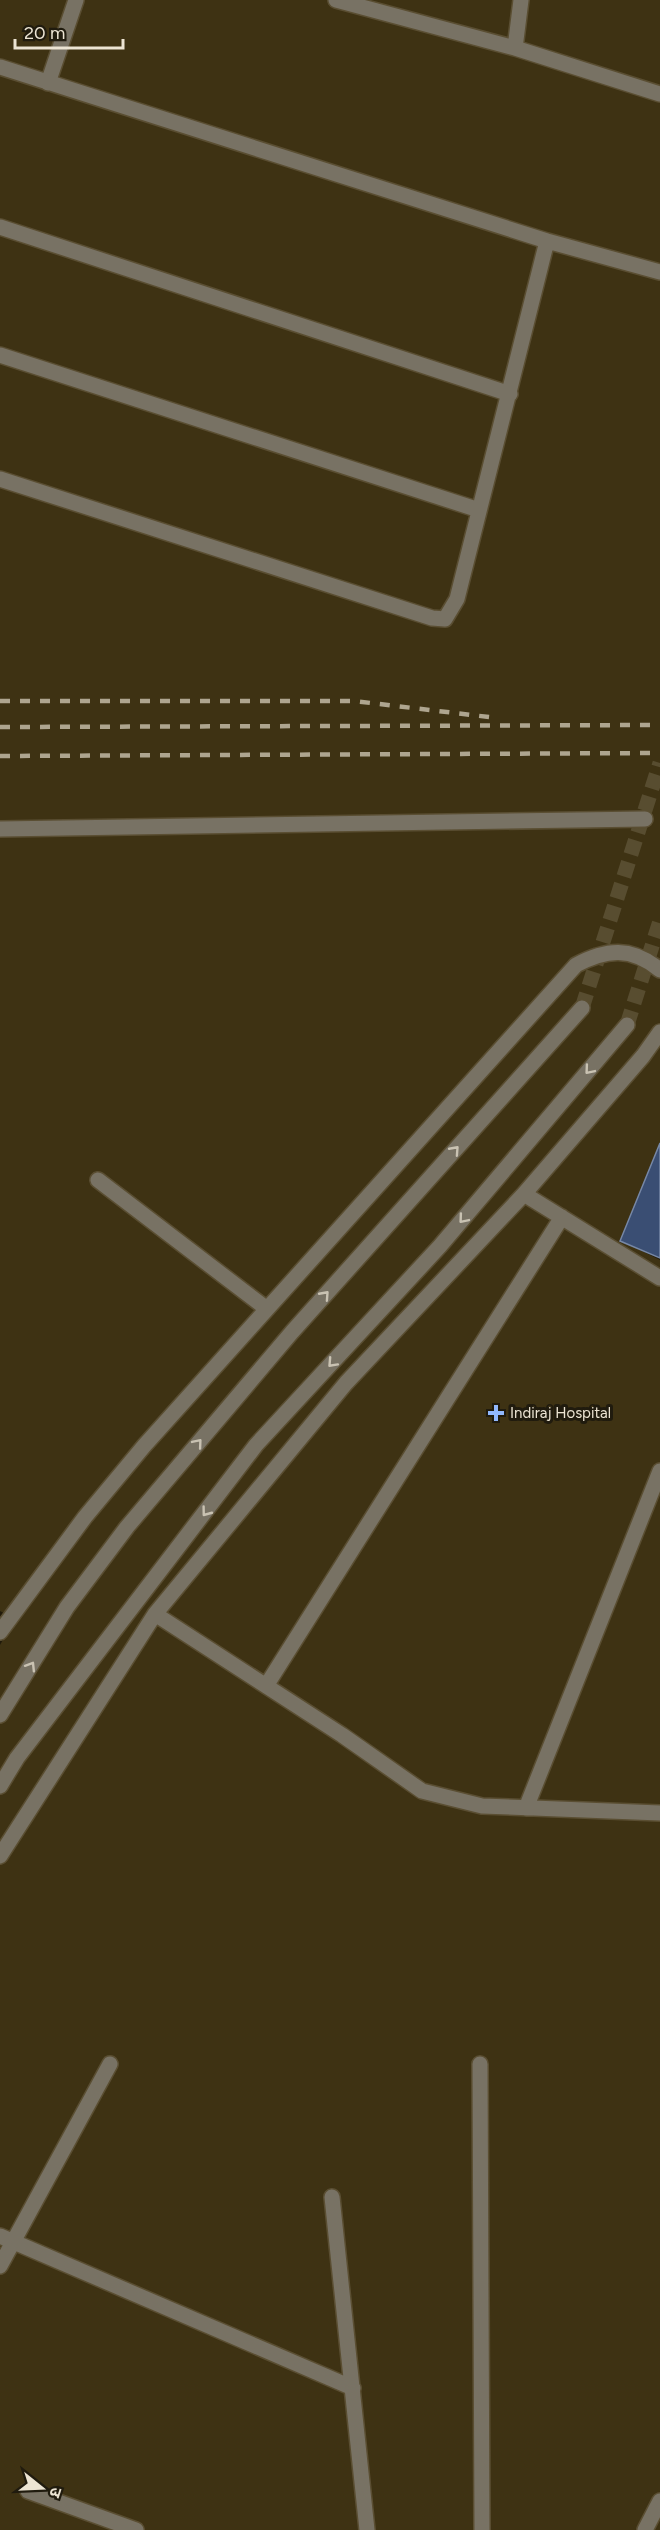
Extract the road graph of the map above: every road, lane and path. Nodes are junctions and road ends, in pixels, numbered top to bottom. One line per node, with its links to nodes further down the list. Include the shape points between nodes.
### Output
1 (76, 0): 6 (street)
2 (336, 0): 4 (street)
3 (521, 0): 4 (street)
4 (515, 48): 7 (street)
5 (0, 67): 6 (street)
6 (48, 83): 9 (street)
7 (660, 94)
8 (0, 227): 12 (street)
9 (547, 241): 10 (street); 12 (street)
10 (660, 272)
11 (0, 355): 14 (street)
12 (510, 394): 14 (street)
13 (0, 479): 14 (street, via 445,619 452,612)
14 (479, 510)
15 (645, 819): 16 (street)
16 (0, 829)
17 (660, 970): 25 (street, via 620,951 591,957 576,965)
18 (582, 1008): 30 (street, one-way to 18, via 68,1607 135,1518 292,1332)
19 (627, 1025): 31 (street, one-way to 31, via 440,1246 256,1445 17,1758)
20 (660, 1032): 22 (street)
21 (98, 1180): 25 (street)
22 (524, 1194): 23 (street); 27 (street, via 346,1383)
23 (562, 1217): 24 (street); 29 (street)
24 (660, 1278)
25 (267, 1309): 28 (street, via 85,1517)
26 (660, 1472): 32 (street)
27 (155, 1614): 29 (street); 34 (street)
28 (0, 1632)
29 (266, 1686): 32 (street, via 422,1791 482,1806)
30 (0, 1715)
31 (0, 1786)
32 (526, 1808): 33 (street)
33 (660, 1813)
34 (0, 1856)
35 (110, 2064): 38 (street)
36 (480, 2064): 45 (street)
37 (332, 2197): 40 (street)
38 (7, 2239): 39 (street); 40 (street)
39 (0, 2266)
40 (353, 2388): 44 (street)
41 (28, 2491): 43 (street)
42 (660, 2500): 46 (street)
43 (136, 2530)
44 (368, 2530)
45 (482, 2530)
46 (645, 2530)

